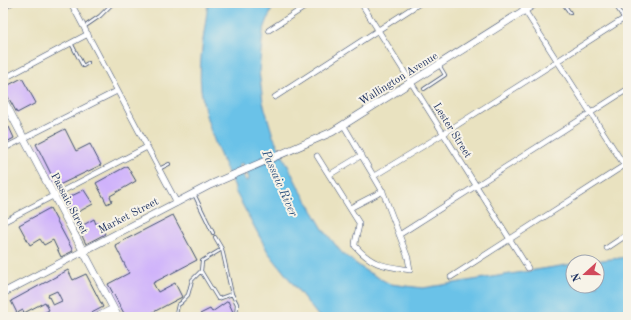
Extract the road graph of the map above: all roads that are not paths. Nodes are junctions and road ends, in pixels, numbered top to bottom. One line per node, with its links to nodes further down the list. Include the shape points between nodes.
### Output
1 (11, 3): 11 (street)
2 (71, 3): 15 (street)
3 (113, 3): 15 (lane)
4 (311, 3): 16 (street)
5 (361, 3): 17 (street, Lester Street)
6 (420, 3): 17 (street)
7 (520, 3): 12 (street)
8 (536, 3): 12 (street, Wallington Avenue)
9 (563, 3): 13 (lane)
10 (614, 3): 14 (lane)
11 (3, 8)
12 (525, 10): 20 (street); 22 (street, Wallington Avenue)
13 (570, 14)
14 (626, 17): 20 (street)
15 (84, 28): 18 (street)
16 (269, 30)
17 (378, 30): 24 (street, Lester Street); 28 (street)
18 (88, 34): 19 (street); 27 (street)
19 (71, 43): 21 (lane, via 83,66); 23 (street)
20 (557, 61): 30 (street); 32 (street)
21 (88, 63)
22 (439, 65): 24 (street, Wallington Avenue); 25 (lane, via 445,75)
23 (3, 79)
24 (411, 83): 31 (street, Wallington Avenue); 32 (street, Lester Street)
25 (424, 89)
26 (628, 89): 30 (street)
27 (117, 91): 33 (street); 34 (street)
28 (275, 97)
29 (3, 99): 33 (street, Passaic Street)
30 (591, 113): 40 (street); 45 (street)
31 (344, 126): 36 (street); 38 (street, Wallington Avenue)
32 (443, 134): 44 (street); 45 (street, Lester Street)
33 (24, 138): 35 (street); 48 (street, Passaic Street)
34 (147, 147): 41 (street); 48 (street)
35 (3, 149)
36 (362, 155): 43 (street); 44 (street)
37 (317, 156): 43 (street)
38 (266, 162): 47 (street, Market Street)
39 (169, 164): 41 (lane)
40 (626, 164): 42 (street); 56 (street)
41 (159, 169): 49 (street)
42 (628, 171)
43 (329, 175): 50 (street)
44 (374, 176): 46 (street)
45 (476, 187): 54 (street); 56 (street, Lester Street)
46 (383, 192): 50 (street); 54 (street)
47 (194, 194): 49 (street, Market Street); 52 (lane)
48 (53, 195): 51 (street); 59 (street, Passaic Street)
49 (177, 202): 59 (street, Market Street)
50 (350, 208): 54 (street, via 359,223 355,246 363,255 381,266 410,270)
51 (3, 222)
52 (213, 233)
53 (628, 234): 57 (street)
54 (398, 235)
55 (215, 237): 58 (lane)
56 (509, 239): 60 (street, Lester Street); 62 (street)
57 (607, 248)
58 (222, 249): 61 (lane, via 202,261); 64 (lane)
59 (83, 251): 63 (street, Market Street); 65 (street, Passaic Street)
60 (528, 268)
61 (201, 271): 64 (lane, via 218,299); 68 (lane, via 192,280 188,295 178,305 176,314)
62 (450, 277)
63 (3, 293)
64 (232, 294): 69 (lane, via 237,304)
65 (113, 309): 66 (street); 67 (street, Passaic Street)
66 (97, 317)
67 (118, 317)
68 (171, 317)
69 (236, 317)
70 (301, 317): 71 (lane)
71 (305, 317)

